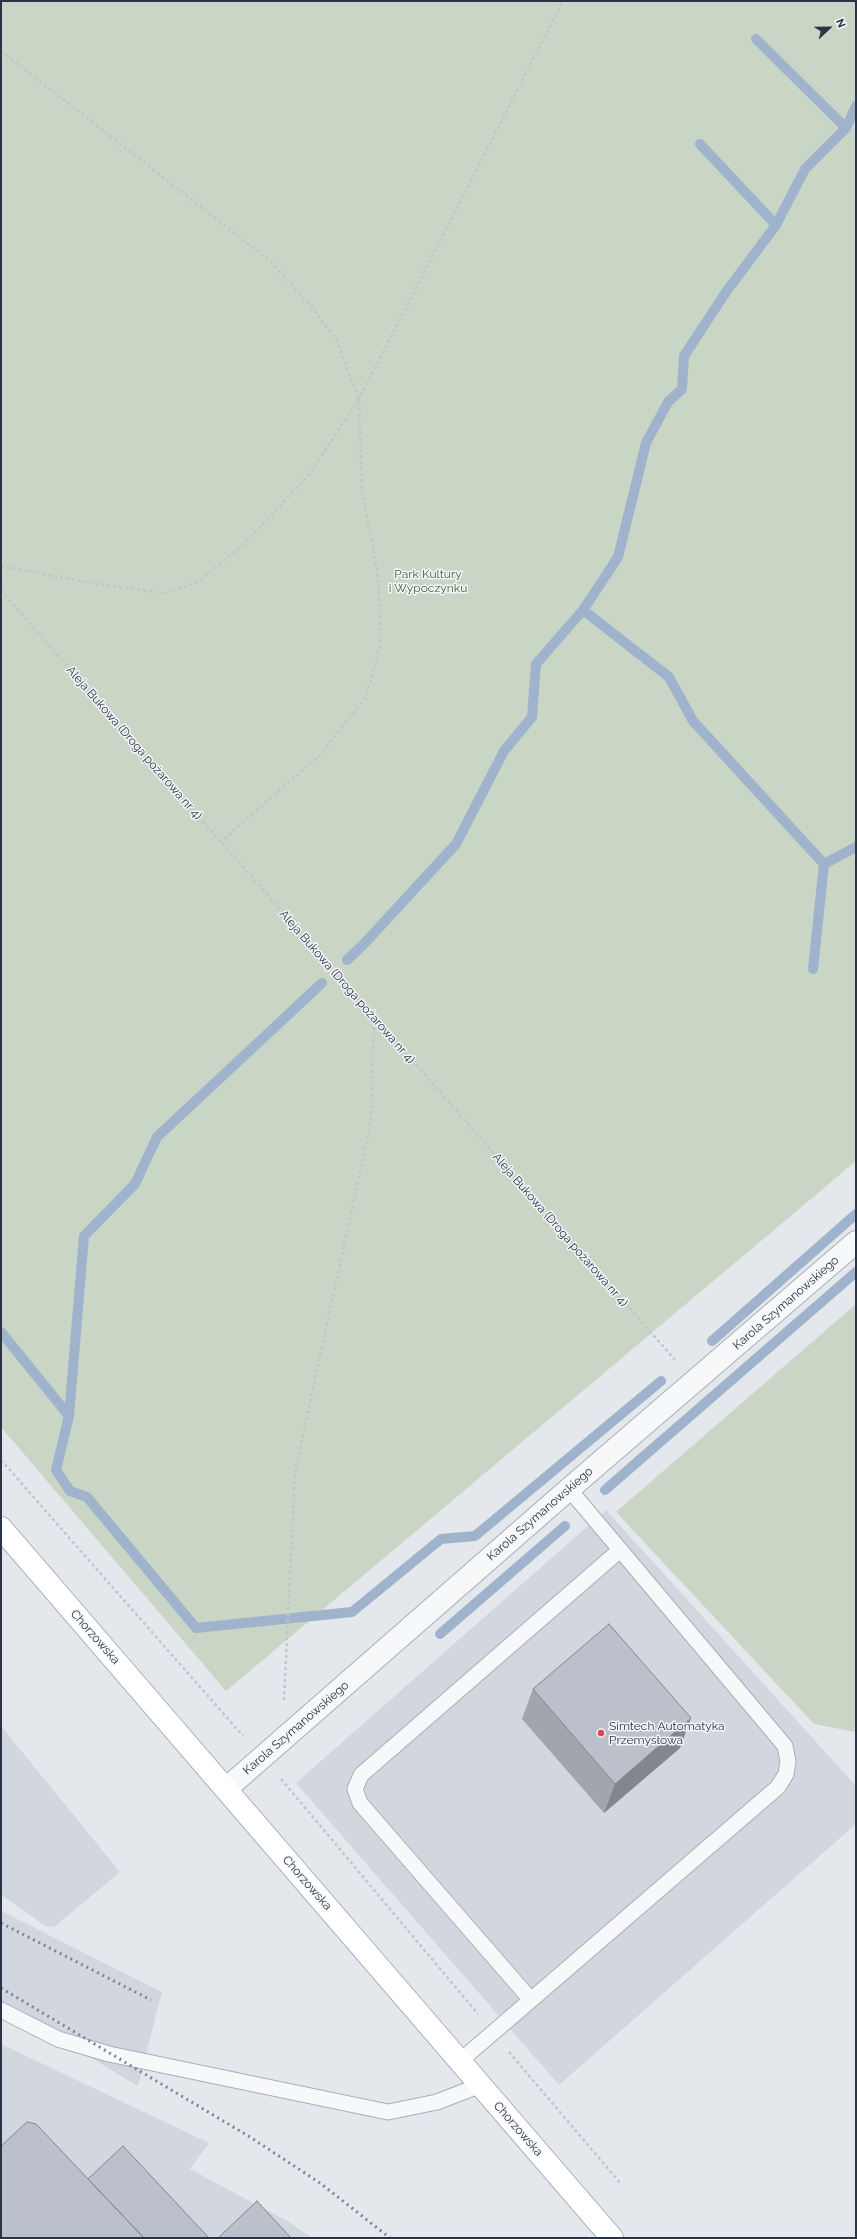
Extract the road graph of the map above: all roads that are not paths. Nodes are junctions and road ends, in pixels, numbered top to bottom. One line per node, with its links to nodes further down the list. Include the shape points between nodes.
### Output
1 (856, 1242): 2 (street, Karola Szymanowskiego)
2 (569, 1489): 4 (lane); 5 (street, Karola Szymanowskiego)
3 (1, 1528): 5 (main road, Chorzowska)
4 (620, 1550): 6 (lane, via 785,1746 788,1761 786,1774 778,1788); 6 (lane, via 361,1775 355,1789 360,1803)
5 (226, 1789): 8 (main road, Chorzowska)
6 (531, 2000): 8 (lane)
7 (1, 2010): 9 (lane, via 58,2039 108,2054 388,2112 437,2102)
8 (460, 2061): 9 (main road, Chorzowska)
9 (480, 2085): 10 (main road, Chorzowska)
10 (612, 2238)

